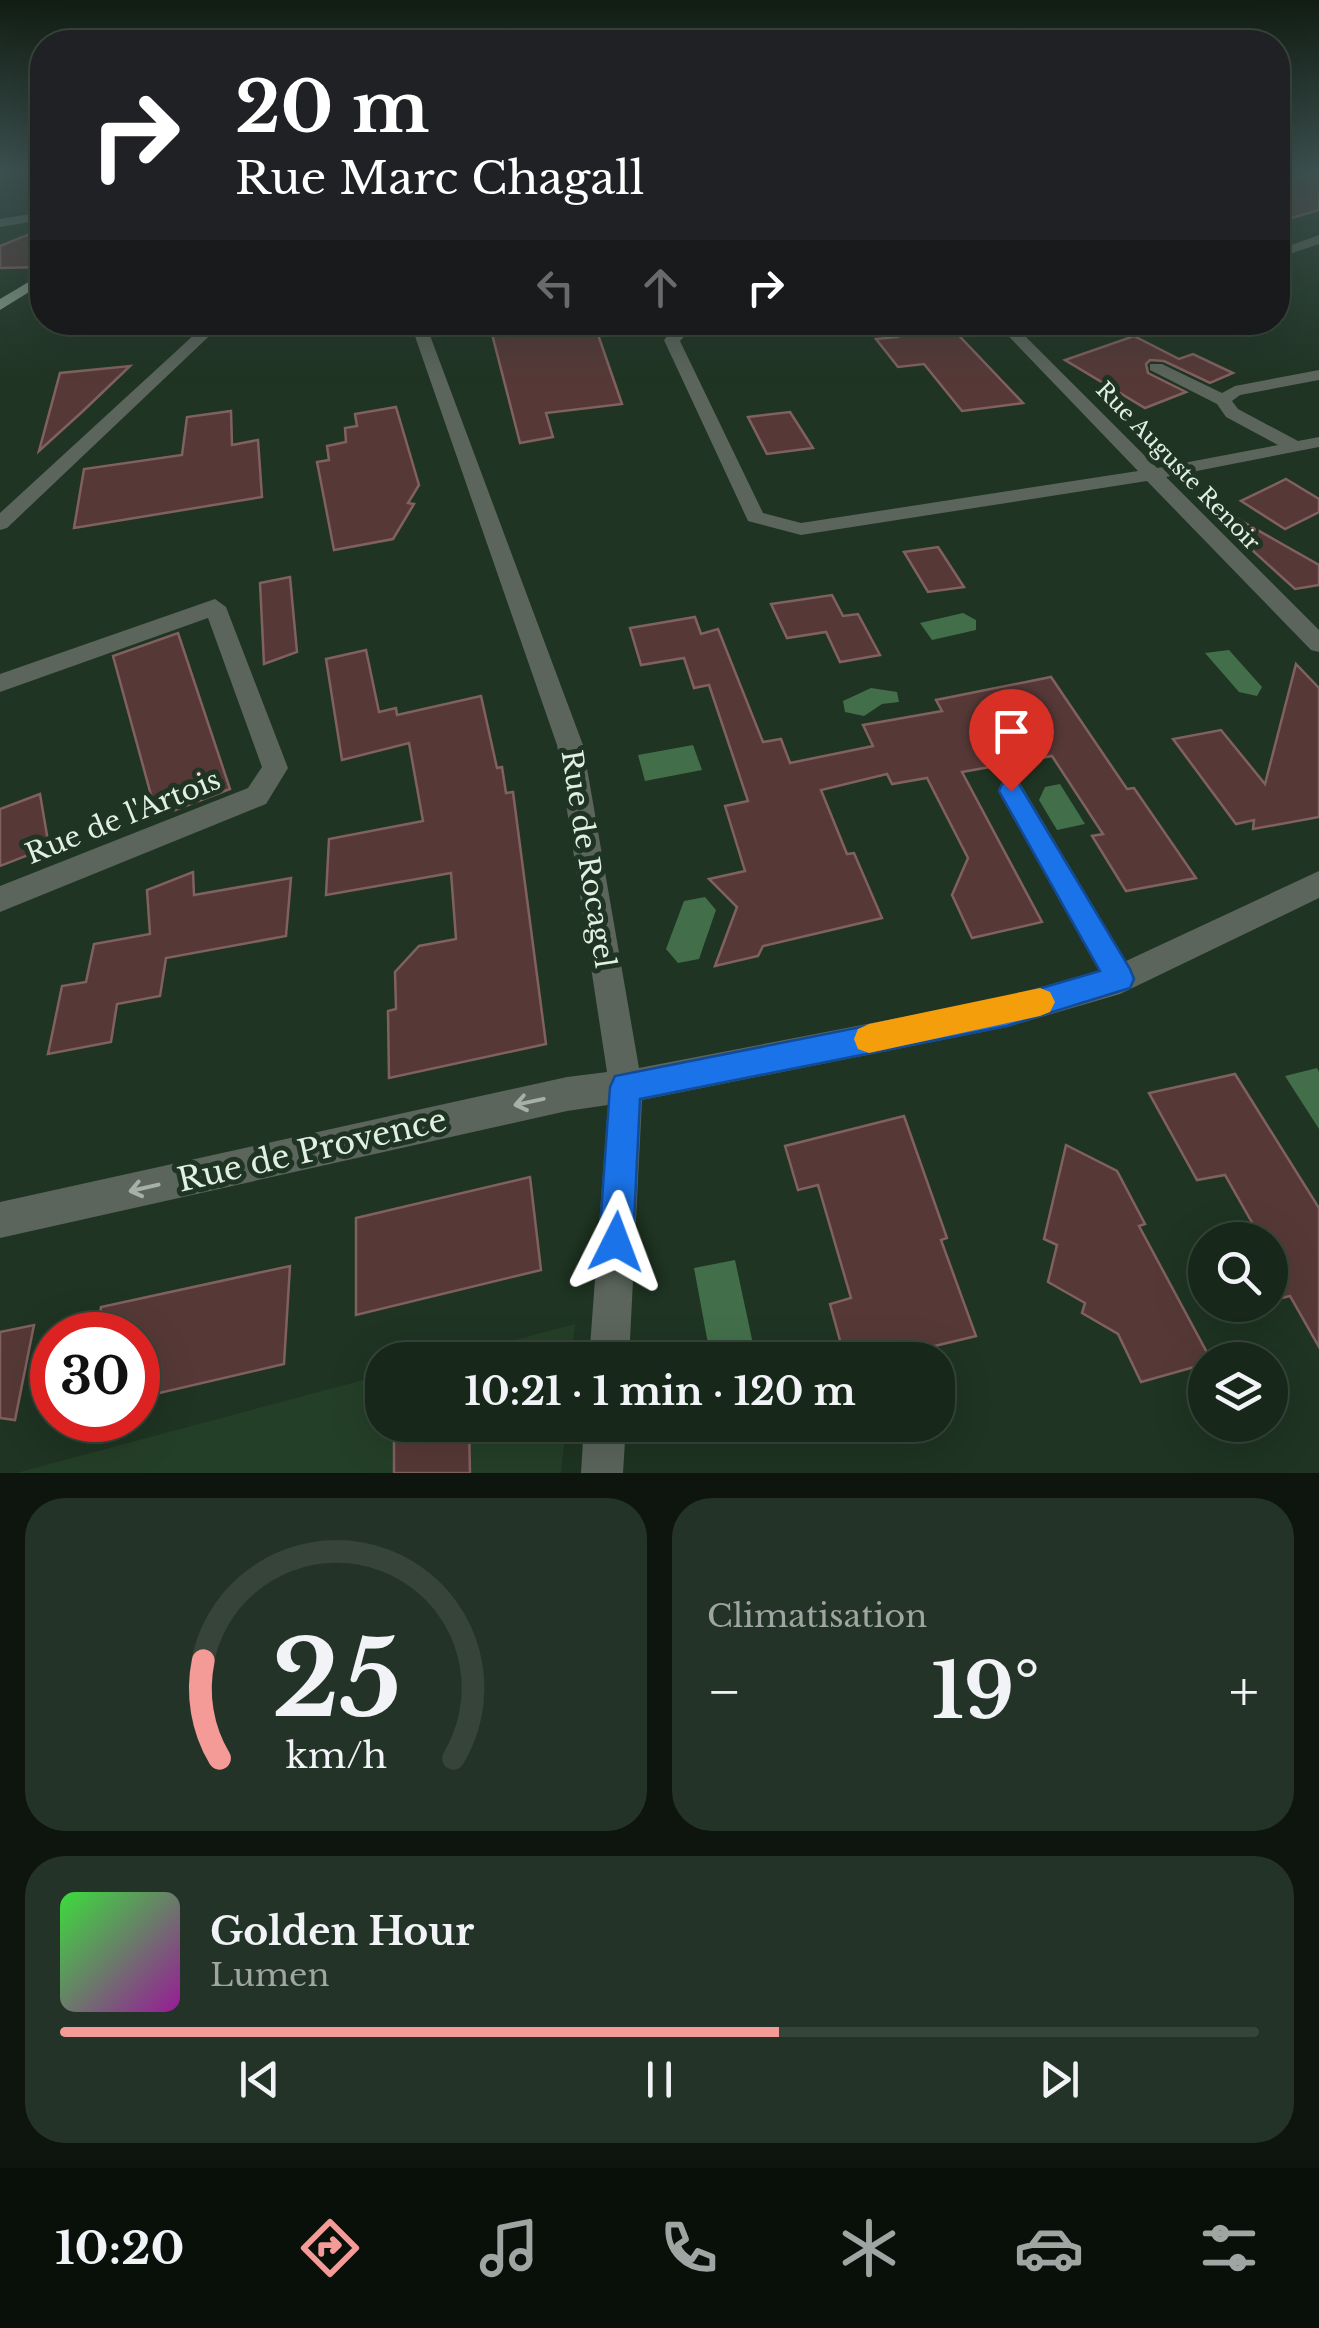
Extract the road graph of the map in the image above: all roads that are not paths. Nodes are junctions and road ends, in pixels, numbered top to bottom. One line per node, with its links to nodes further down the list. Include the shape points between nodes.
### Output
1 (1314, 241): 2 (street)
2 (1290, 250)
3 (30, 286): 4 (main road)
4 (0, 306)
5 (203, 335): 15 (street)
6 (423, 335): 22 (street, Rue de Rocagel, via 570,744)
7 (677, 335): 14 (street, via 672,340 755,517 801,529)
8 (1015, 335): 14 (street, Rue Auguste Renoir)
9 (1156, 366): 11 (street)
10 (1319, 375): 11 (street, via 1235,391)
11 (1223, 400): 13 (street, via 1232,413)
12 (1319, 442): 13 (street)
13 (1296, 447): 14 (street)
14 (1154, 474): 16 (street, Rue Auguste Renoir)
15 (0, 524)
16 (1319, 644)
17 (0, 683): 20 (street, Rue de l'Artois, via 215,607 275,768 257,796)
18 (1011, 791): 21 (street)
19 (1319, 884): 21 (street, Rue de Provence)
20 (0, 900)
21 (1120, 979): 22 (street, Rue de Provence, via 1007,1012)
22 (626, 1087): 23 (street, Rue de Provence, one-way to 23, via 568,1094); 24 (street, Rue de Rocagel)
23 (0, 1220)
24 (610, 1342)
25 (604, 1442): 26 (street)
26 (602, 1473)

